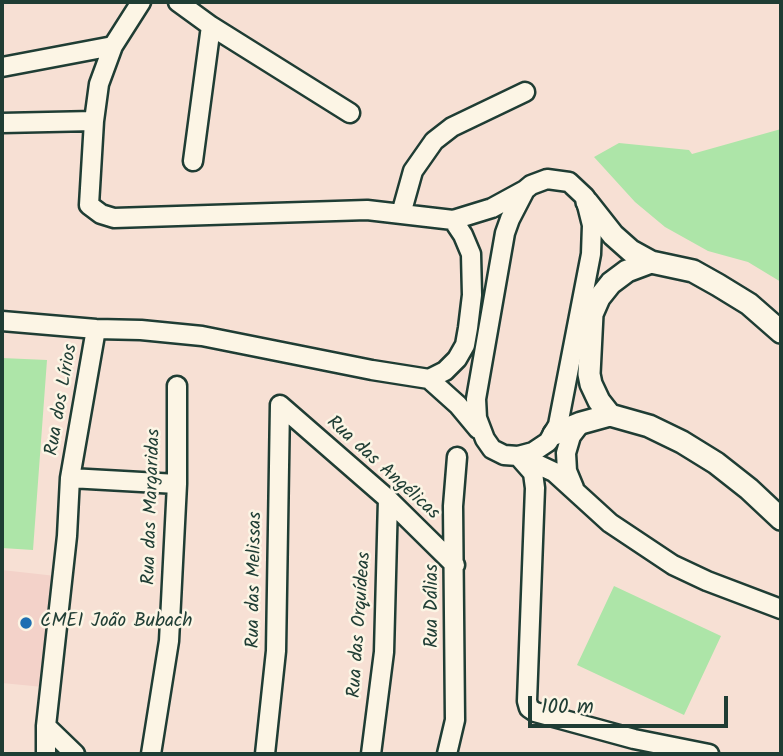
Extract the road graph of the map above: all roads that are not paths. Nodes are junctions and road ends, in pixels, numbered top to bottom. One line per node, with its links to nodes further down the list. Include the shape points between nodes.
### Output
1 (141, 2): 4 (street)
2 (178, 2): 3 (street)
3 (211, 26): 7 (street); 10 (street)
4 (113, 46): 5 (street); 8 (street, via 99,84)
5 (2, 66)
6 (525, 92): 13 (street, via 452,127 434,141 413,171)
7 (350, 113)
8 (94, 121): 9 (street); 13 (street, via 89,205 114,218 354,211)
9 (2, 123)
10 (193, 161)
11 (525, 190): 12 (street, via 539,181 563,180 576,186); 14 (street, via 492,208); 25 (street, via 505,233 476,399 477,418)
12 (587, 202): 15 (main road, via 622,244); 24 (street, via 593,225 591,254)
13 (401, 214): 14 (street)
14 (453, 220): 19 (street, via 471,254 468,328 457,359)
15 (651, 262): 18 (main road, via 693,271 749,304); 22 (main road, via 611,283 592,314 589,374 598,401)
16 (2, 321): 17 (street)
17 (96, 329): 19 (street, via 202,337); 28 (street, Rua dos Lírios)
18 (781, 332)
19 (429, 379): 25 (street, via 458,405)
20 (177, 386): 29 (street, Rua das Margaridas)
21 (280, 405): 31 (street, Rua das Angélicas); 40 (street, Rua das Melissas, via 276,650)
22 (610, 415): 23 (main road); 32 (main road, via 657,430 698,451)
23 (581, 423): 24 (main road); 30 (street, via 566,453)
24 (554, 434): 26 (street, via 540,448)
25 (488, 444): 26 (street, via 504,455)
26 (518, 456): 30 (street, via 543,466); 36 (street, via 533,473 535,488 529,708)
27 (457, 457): 33 (street, Rua Dálias)
28 (70, 478): 29 (street, Rua dos Lírios); 35 (street, Rua dos Lírios)
29 (177, 484): 39 (street, Rua das Margaridas, via 169,641)
30 (574, 488): 34 (street, via 610,523 673,565)
31 (388, 499): 33 (street, Rua das Angélicas); 41 (street, Rua das Orquídeas, via 384,652)
32 (781, 519)
33 (455, 565): 42 (street, Rua Dálias, via 455,720)
34 (781, 610)
35 (46, 726): 37 (street, Rua dos Lírios); 38 (street)
36 (634, 747): 43 (street)
37 (46, 754)
38 (75, 754)
39 (151, 754)
40 (265, 754)
41 (371, 754)
42 (447, 754)
43 (709, 754)

